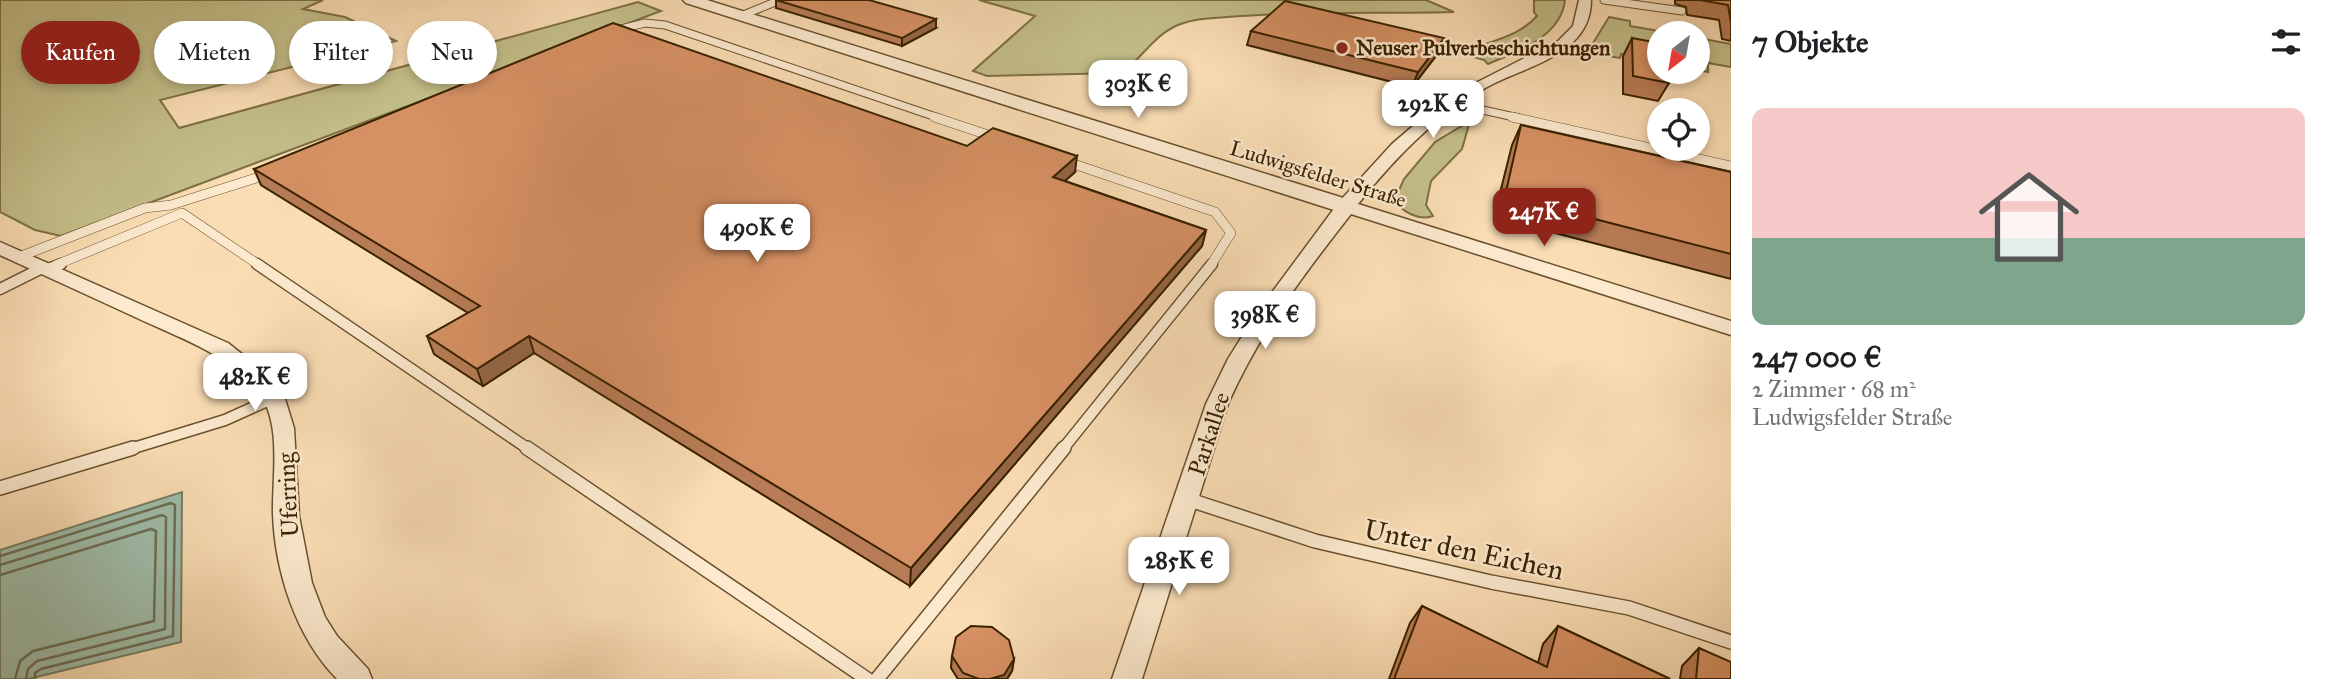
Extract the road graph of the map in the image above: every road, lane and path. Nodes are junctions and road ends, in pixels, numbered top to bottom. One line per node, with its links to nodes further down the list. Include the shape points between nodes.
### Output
1 (691, 0): 6 (street, Ludwigsfelder Straße)
2 (780, 0): 6 (lane)
3 (1586, 0): 8 (street, Parkallee, via 1582,21 1571,38)
4 (1604, 0): 5 (lane)
5 (1682, 11)
6 (741, 16): 14 (street, Ludwigsfelder Straße)
7 (599, 37): 9 (lane, via 625,26 665,25)
8 (1451, 103): 11 (lane); 14 (street, Parkallee, via 1392,153)
9 (1006, 141)
10 (1058, 159): 26 (lane, via 1215,212 1231,233 1221,253)
11 (1731, 166)
12 (281, 169): 13 (lane)
13 (171, 205): 15 (lane); 16 (lane, via 145,208)
14 (1345, 206): 19 (street, Ludwigsfelder Straße); 22 (street, Parkallee, via 1262,316 1237,357)
15 (182, 213): 17 (lane); 25 (lane)
16 (10, 253): 17 (street, Uferring)
17 (46, 268): 18 (lane); 20 (street, Uferring, via 220,348 253,372)
18 (0, 289)
19 (1731, 328)
20 (274, 398): 21 (lane, via 225,420); 24 (street, Uferring, via 287,448 286,517 295,570 310,617 337,662)
21 (0, 488)
22 (1187, 499): 23 (lane, Unter den Eichen, via 1315,541 1490,582 1629,608); 27 (street, Parkallee)
23 (1731, 642)
24 (357, 679)
25 (867, 679)
26 (877, 679)
27 (1127, 679)

